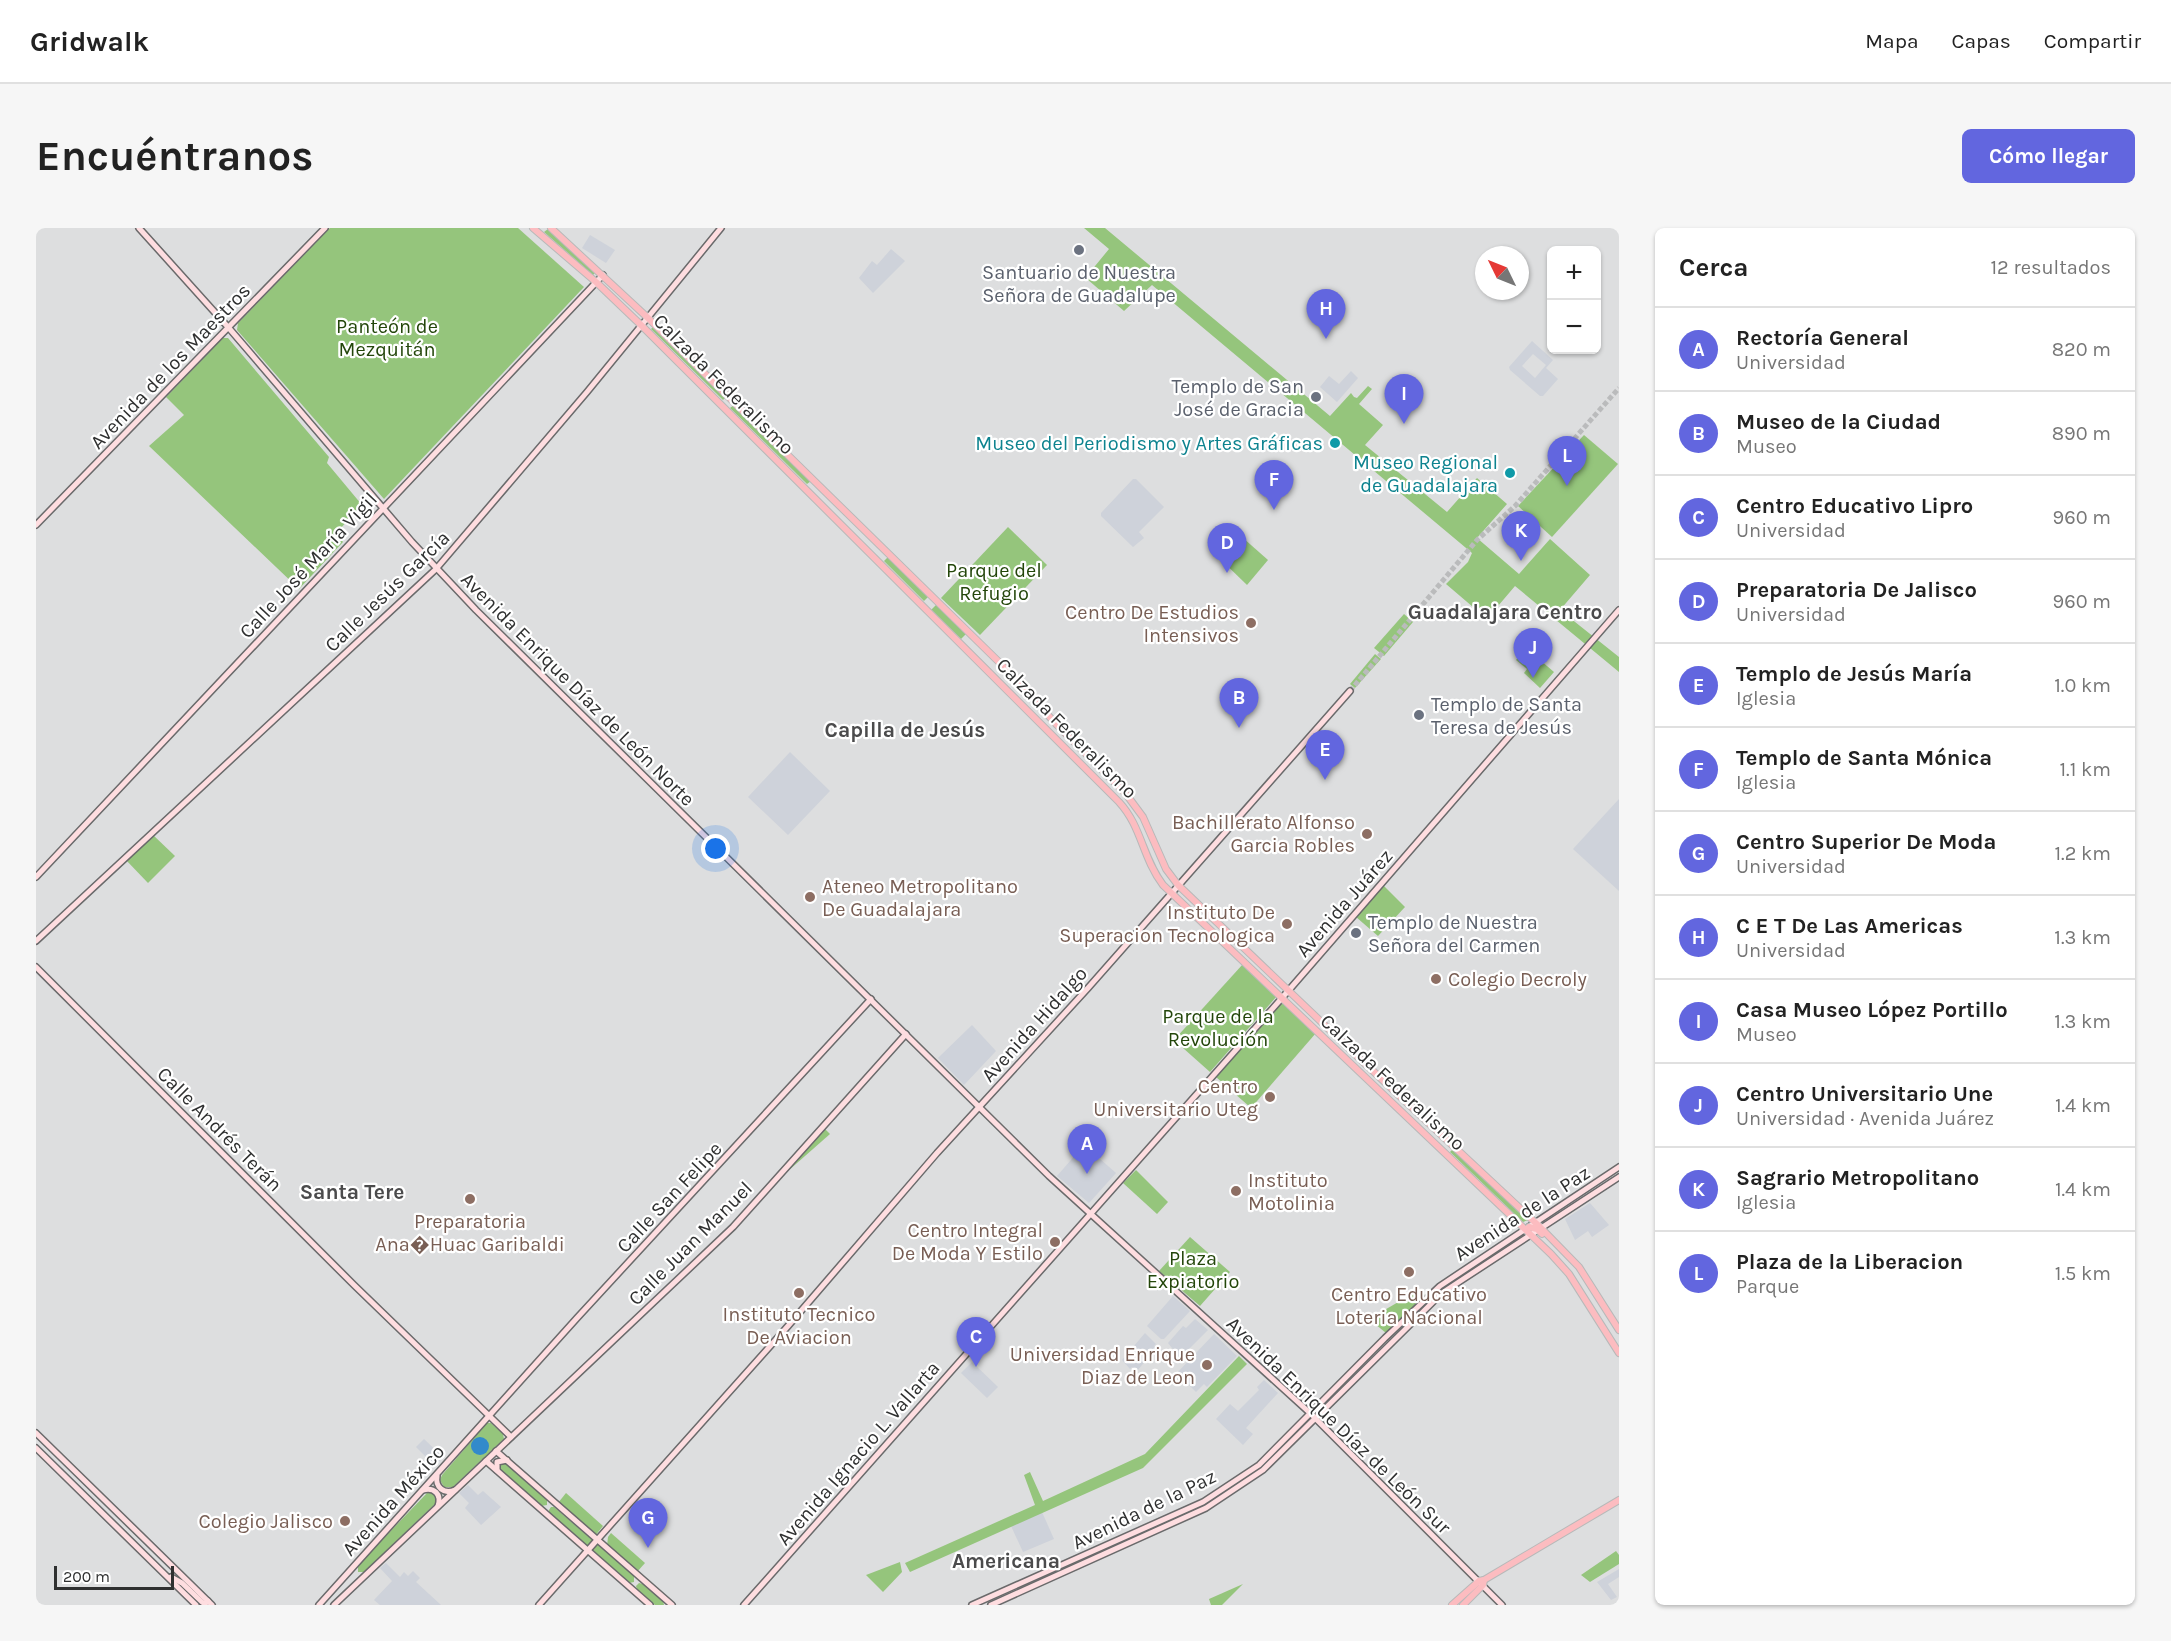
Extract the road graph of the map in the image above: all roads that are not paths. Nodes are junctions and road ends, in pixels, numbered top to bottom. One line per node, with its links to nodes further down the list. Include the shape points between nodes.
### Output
1 (139, 228): 10 (main road, Avenida Enrique Díaz de León Norte)
2 (325, 228): 10 (main road, Avenida de los Maestros)
3 (533, 228): 7 (main road, Calzada Federalismo)
4 (551, 228): 6 (main road, Calzada Federalismo)
5 (721, 228): 8 (main road, Calle Jesús García)
6 (603, 274): 7 (main road, Calle José María Vigil); 8 (main road, Calzada Federalismo)
7 (596, 282): 9 (main road, Calzada Federalismo); 11 (main road, Calle José María Vigil)
8 (648, 318): 9 (main road, Calle Jesús García); 17 (main road, Calzada Federalismo, via 1001,664 1126,794 1143,817 1166,869)
9 (642, 326): 13 (main road, Calle Jesús García); 18 (main road, Calzada Federalismo, via 1126,809 1149,864)
10 (228, 327): 11 (main road, Avenida Enrique Díaz de León Norte); 12 (main road, Avenida de los Maestros)
11 (382, 508): 13 (main road, Avenida Enrique Díaz de León Norte); 16 (main road, Calle José María Vigil)
12 (36, 525)
13 (436, 569): 19 (main road, Calle Jesús García); 22 (main road, Avenida Enrique Díaz de León Norte)
14 (1619, 610): 21 (main road, Avenida Juárez)
15 (1350, 692): 17 (main road, Avenida Hidalgo)
16 (36, 877)
17 (1178, 885): 18 (main road, Avenida Hidalgo); 21 (main road, Calzada Federalismo)
18 (1171, 893): 23 (main road, Calzada Federalismo); 25 (main road, Avenida Hidalgo)
19 (36, 941)
20 (36, 967): 34 (main road, Calle Andrés Terán)
21 (1289, 990): 23 (main road, Avenida Juárez); 30 (main road, Calzada Federalismo)
22 (871, 999): 24 (main road, Avenida Enrique Díaz de León Norte); 34 (main road, Calle San Felipe)
23 (1281, 999): 29 (main road, Avenida Juárez); 30 (main road, Calzada Federalismo)
24 (906, 1034): 25 (main road, Avenida Enrique Díaz de León Norte); 37 (main road, Calle Juan Manuel, via 733,1227)
25 (979, 1106): 26 (main road, Avenida Enrique Díaz de León Norte); 48 (main road, Avenida Hidalgo)
26 (1021, 1148): 29 (main road, Avenida Enrique Díaz de León Sur)
27 (1619, 1167): 30 (main road, Avenida de la Paz)
28 (1619, 1177): 30 (main road, Avenida de la Paz)
29 (1090, 1213): 33 (main road, Avenida Enrique Díaz de León Sur); 63 (main road, Avenida Ignacio L. Vallarta)
30 (1533, 1228): 31 (main road, Calzada Federalismo, via 1576,1264); 32 (main road, Calzada Federalismo, via 1569,1274); 33 (main road, Avenida de la Paz, via 1440,1286); 35 (main road, Avenida de la Paz, via 1442,1293)
31 (1619, 1330)
32 (1619, 1353)
33 (1310, 1413): 35 (main road, Avenida Enrique Díaz de León Sur); 64 (main road, Avenida de la Paz, via 1258,1465 1203,1502)
34 (489, 1415): 37 (main road, Calle Andrés Terán); 43 (main road, Avenida México)
35 (1315, 1419): 54 (main road, Avenida Enrique Díaz de León Sur); 65 (main road, Avenida de la Paz, via 1263,1470 1206,1508)
36 (36, 1432): 56 (main road)
37 (511, 1437): 39 (main road, Avenida México)
38 (36, 1448): 51 (main road)
39 (496, 1451): 40 (main road); 41 (main road, Avenida México)
40 (507, 1460): 42 (main road, via 497,1462); 48 (main road)
41 (486, 1461): 42 (main road); 44 (main road, Avenida México)
42 (497, 1470): 49 (main road)
43 (438, 1474): 44 (main road, via 440,1488 447,1492); 45 (main road, Avenida México)
44 (456, 1489): 47 (main road, Avenida México)
45 (423, 1490): 47 (main road, via 438,1494); 50 (main road, Avenida México)
46 (1619, 1500): 54 (main road)
47 (437, 1507): 53 (main road, Avenida México)
48 (597, 1540): 49 (main road); 62 (main road)
49 (587, 1551): 60 (main road); 61 (main road)
50 (348, 1573): 52 (main road, Avenida México); 53 (main road)
51 (167, 1575): 56 (main road, via 205,1604); 57 (main road)
52 (340, 1582): 55 (main road); 58 (main road, Avenida México)
53 (359, 1582): 55 (main road, Avenida México)
54 (1482, 1582): 66 (main road); 67 (main road); 68 (main road, Avenida Enrique Díaz de León Sur)
55 (350, 1591): 59 (main road, Avenida México)
56 (210, 1603)
57 (196, 1605)
58 (319, 1605)
59 (334, 1605)
60 (539, 1605)
61 (650, 1605)
62 (672, 1605)
63 (744, 1605)
64 (972, 1605)
65 (992, 1605)
66 (1452, 1605)
67 (1463, 1605)
68 (1502, 1605)

